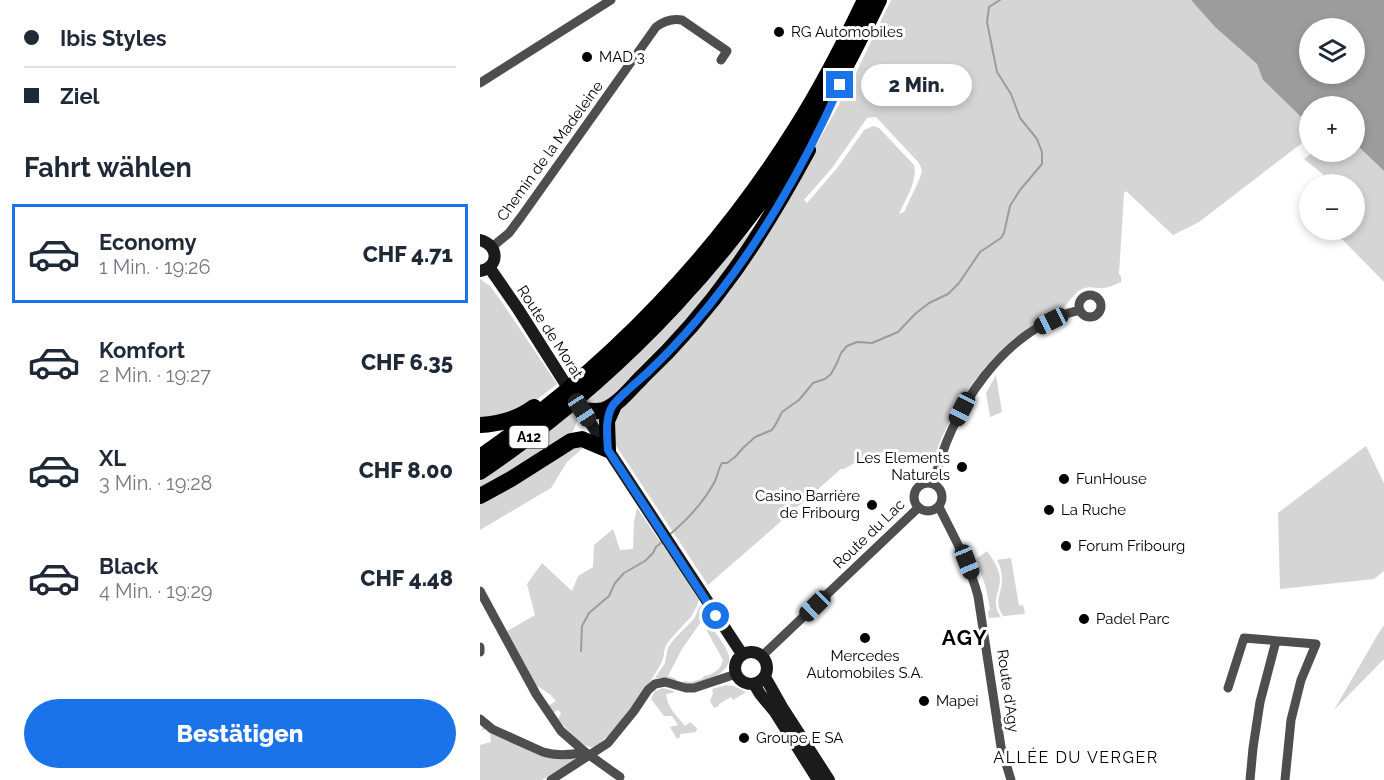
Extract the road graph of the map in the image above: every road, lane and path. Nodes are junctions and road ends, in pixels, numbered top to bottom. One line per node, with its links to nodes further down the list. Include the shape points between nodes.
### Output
1 (611, 0): 6 (street)
2 (865, 0): 11 (highway, A12, via 808,109 759,184 692,269)
3 (879, 0): 4 (highway, A12)
4 (864, 30): 12 (highway, via 824,122 761,232 691,328); 17 (highway, A12, via 788,162 706,270 602,377)
5 (721, 60): 8 (street, Chemin de la Madeleine, via 727,51 682,20 661,23 509,233)
6 (480, 83)
7 (480, 240): 8 (main road)
8 (492, 247): 9 (main road, Route de Morat, via 494,260)
9 (485, 269): 13 (main road, Route de Morat, via 518,309)
10 (1080, 310): 18 (street, via 1036,329 998,360 962,409 942,452)
11 (611, 353): 14 (highway, via 585,367 527,412); 16 (highway, A12, via 572,388)
12 (614, 405): 13 (highway, via 599,411); 15 (highway, via 608,421)
13 (582, 410): 15 (main road, Route de Morat)
14 (480, 426)
15 (608, 450): 19 (highway, via 578,439 564,444); 26 (main road, Route de Morat)
16 (480, 457)
17 (480, 472)
18 (934, 484): 20 (street, via 942,493); 21 (street, via 924,483 916,489 914,500)
19 (480, 496)
20 (939, 507): 21 (street, via 928,512); 38 (street, Route d'Agy, via 967,562 978,596 1002,747)
21 (918, 508): 27 (street, Route du Lac)
22 (480, 591): 33 (street, via 549,715)
23 (1276, 641): 31 (street, via 1244,638); 39 (street, via 1260,702); 40 (street, via 1316,644 1291,720)
24 (480, 647): 25 (street)
25 (480, 652)
26 (742, 654): 27 (main road); 28 (main road, via 735,663)
27 (762, 656): 29 (main road, via 767,668)
28 (736, 675): 30 (main road, via 742,682); 33 (street, via 694,688 656,684 608,743)
29 (765, 676): 30 (main road); 37 (main road)
30 (754, 684): 36 (main road)
31 (1228, 688)
32 (480, 719): 33 (street, via 492,729 549,754)
33 (588, 754): 34 (street); 35 (street)
34 (620, 777)
35 (551, 780)
36 (818, 780)
37 (829, 780)
38 (1011, 780)
39 (1251, 780)
40 (1285, 780)

